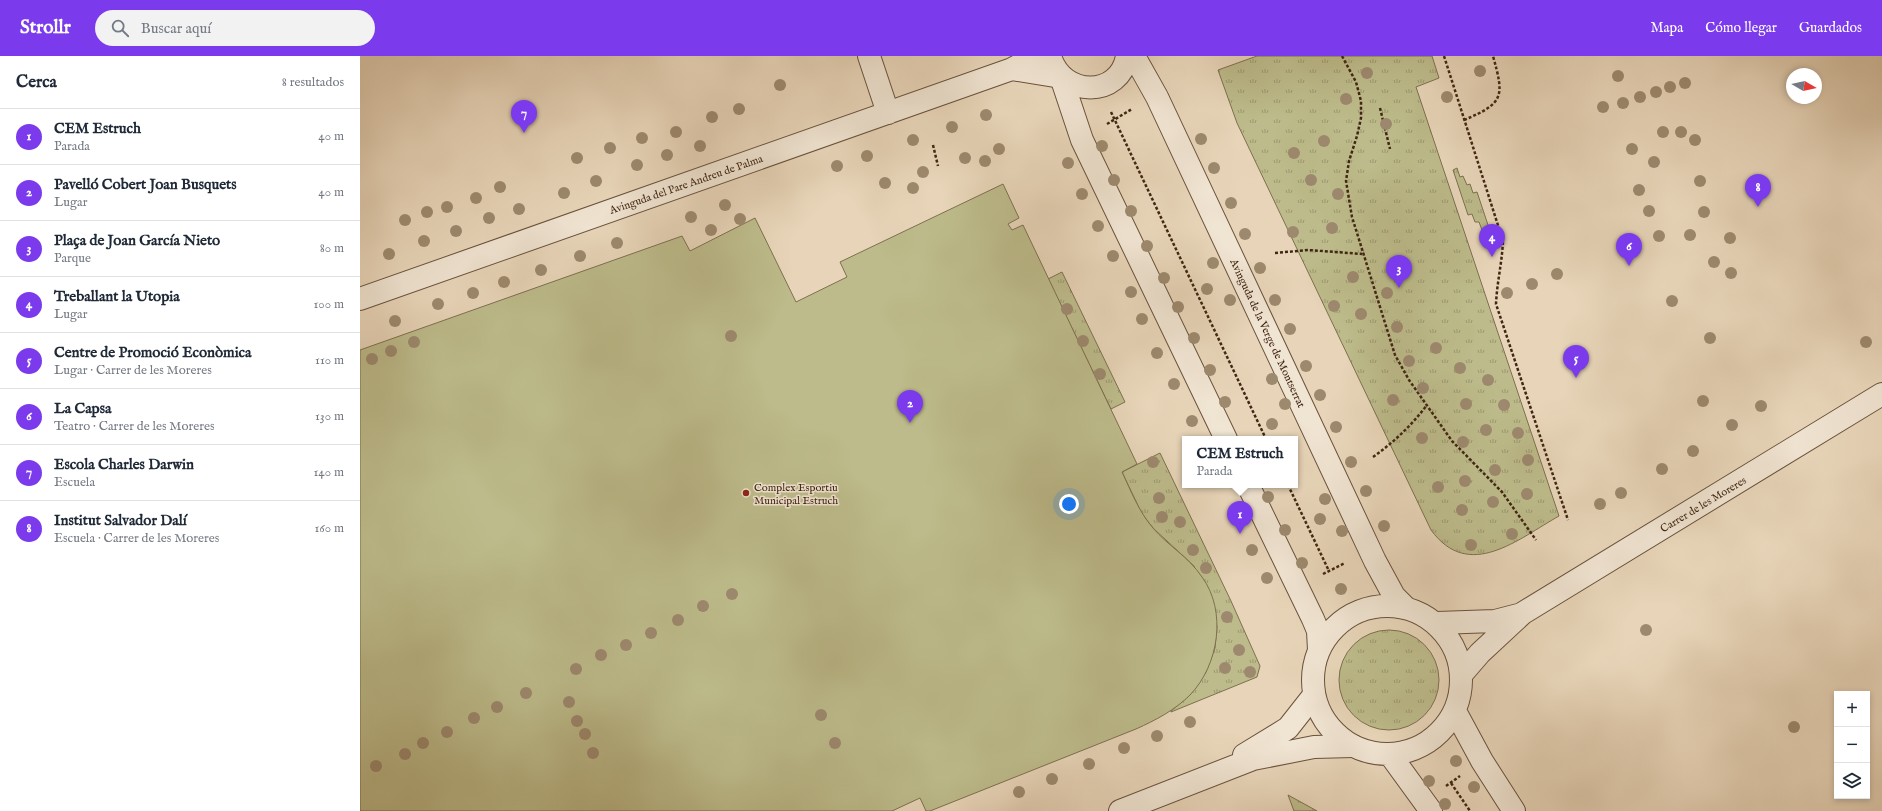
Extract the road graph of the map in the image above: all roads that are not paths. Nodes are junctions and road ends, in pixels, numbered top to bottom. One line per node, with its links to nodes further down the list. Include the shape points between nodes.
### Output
1 (869, 56): 8 (street)
2 (1036, 56): 6 (street, Avinguda del Pare Andreu de Palma)
3 (1050, 56): 7 (street, via 1053,66)
4 (1127, 56): 7 (street, via 1120,72 1110,82 1098,87 1084,88 1071,84)
5 (1134, 56): 13 (street, Avinguda de la Verge de Montserrat, via 1158,97 1375,561 1394,596)
6 (1012, 69): 7 (street, Avinguda del Pare Andreu de Palma); 8 (street, Avinguda del Pare Andreu de Palma)
7 (1061, 76): 11 (street, via 1082,140)
8 (888, 113): 9 (street, Avinguda del Pare Andreu de Palma)
9 (360, 299)
10 (1882, 394): 14 (street, Carrer de les Moreres)
11 (1225, 436)
12 (1249, 488): 16 (street, via 1313,619 1318,631)
13 (1405, 607): 15 (street); 16 (street, via 1390,605 1373,608 1345,619 1331,631)
14 (1523, 614): 15 (street, Carrer de les Moreres, via 1495,621); 17 (street, Carrer de les Moreres, via 1480,653)
15 (1437, 623): 17 (street, via 1459,657)
16 (1319, 650): 18 (street, via 1315,664)
17 (1461, 675): 19 (street, via 1460,694)
18 (1314, 695): 20 (street, via 1322,717 1337,736); 22 (street, via 1288,728)
19 (1455, 711): 21 (street, via 1445,728 1423,746); 25 (street, via 1482,761)
20 (1353, 746): 21 (street, via 1361,751); 22 (street, via 1314,747 1253,759)
21 (1391, 756): 24 (street)
22 (1210, 774): 23 (street)
23 (1120, 811)
24 (1430, 811)
25 (1514, 811)

